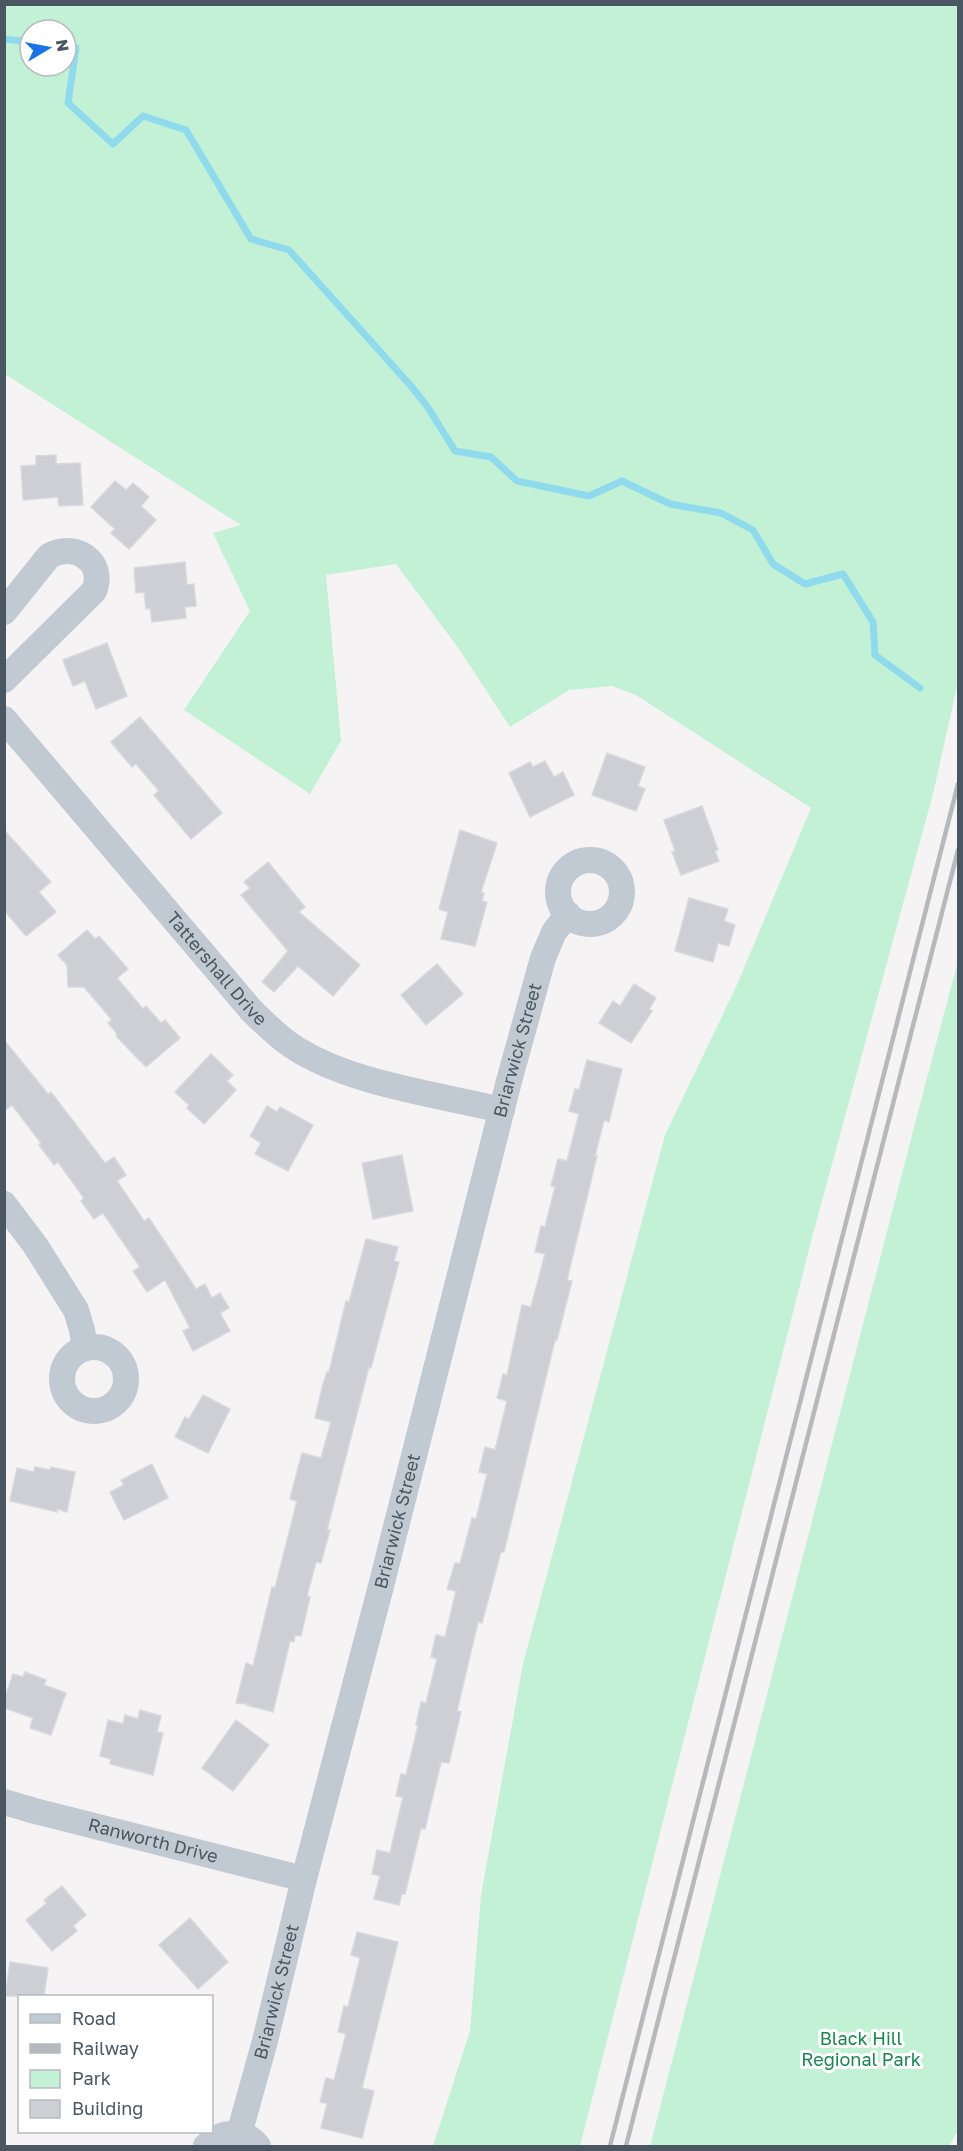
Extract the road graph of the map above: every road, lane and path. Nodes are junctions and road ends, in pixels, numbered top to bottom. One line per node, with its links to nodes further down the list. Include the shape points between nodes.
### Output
1 (4, 612): 2 (street, via 56,552 75,551 84,555 94,568 94,591)
2 (4, 680)
3 (4, 719): 5 (street, Tattershall Drive, via 251,1010 281,1038 317,1059 358,1075)
4 (568, 914): 5 (street, Briarwick Street, via 554,932 543,958)
5 (502, 1110): 9 (street, Briarwick Street)
6 (4, 1204): 7 (street, via 76,1310)
7 (85, 1348)
8 (4, 1802): 9 (street, Ranworth Drive)
9 (304, 1879): 10 (street, Briarwick Street, via 265,2041)
10 (248, 2140): 11 (street, via 223,2134)
11 (206, 2146)

